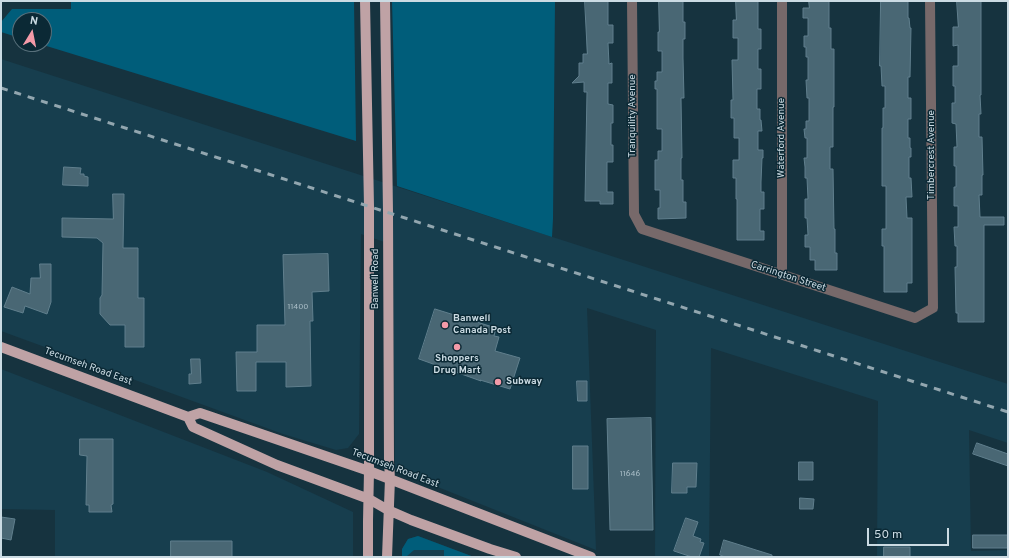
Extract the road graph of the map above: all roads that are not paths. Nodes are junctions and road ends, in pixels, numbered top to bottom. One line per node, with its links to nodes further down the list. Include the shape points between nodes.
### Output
1 (365, 1): 11 (main road, Banwell Road, via 369,206)
2 (385, 1): 12 (main road, Banwell Road)
3 (632, 1): 6 (street, Tranquility Avenue, via 634,214)
4 (782, 1): 7 (street, Waterford Avenue)
5 (930, 1): 8 (street, Timbercrest Avenue)
6 (642, 229): 7 (street, Carrington Street)
7 (782, 275): 8 (street, Carrington Street, via 915,318)
8 (933, 308)
9 (1, 347): 10 (main road, Tecumseh Road East)
10 (188, 417): 11 (main road, Tecumseh Road East, via 200,413); 13 (main road, Tecumseh Road East, via 192,427 277,465)
11 (369, 471): 12 (main road, Tecumseh Road East); 13 (main road, Banwell Road)
12 (390, 479): 14 (main road, Banwell Road); 18 (main road, Tecumseh Road East)
13 (369, 499): 14 (main road, Tecumseh Road East); 15 (main road, Banwell Road)
14 (388, 510): 16 (main road, Banwell Road); 17 (main road, Tecumseh Road East)
15 (368, 557)
16 (388, 557)
17 (516, 557)
18 (591, 557)

